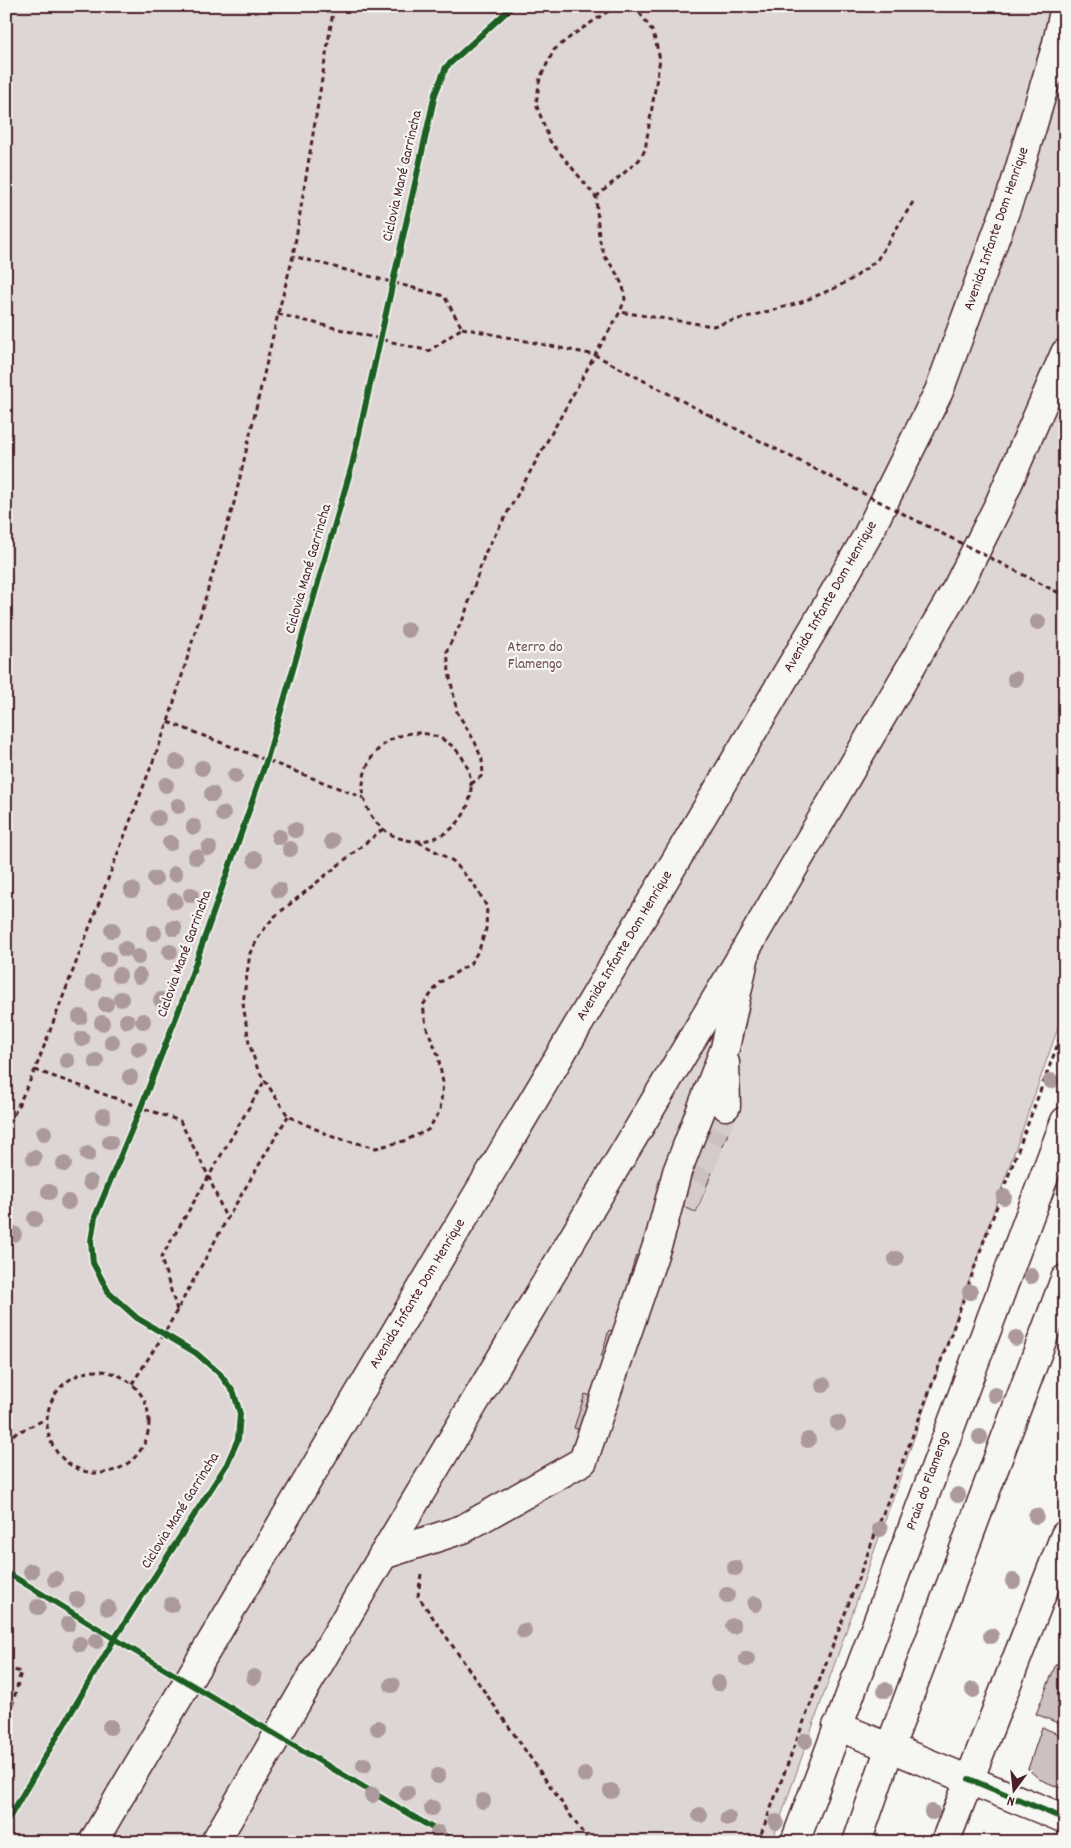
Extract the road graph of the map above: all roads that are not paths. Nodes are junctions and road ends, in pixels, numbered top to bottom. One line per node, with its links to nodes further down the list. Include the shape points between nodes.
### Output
1 (1065, 7): 17 (main road, Avenida Infante Dom Henrique, bridge, via 1015,184 939,391 866,538)
2 (1065, 353): 3 (main road, via 1000,504 958,586)
3 (746, 949): 4 (main road); 11 (main road)
4 (725, 1048): 5 (main road); 8 (main road, via 678,1172)
5 (726, 1106)
6 (1065, 1121): 12 (main road, Praia do Flamengo)
7 (683, 1206): 8 (main road)
8 (660, 1237): 11 (main road, via 583,1460 463,1529)
9 (1065, 1279): 13 (main road)
10 (1065, 1535): 14 (main road)
11 (383, 1554): 18 (main road, bridge)
12 (838, 1726): 13 (main road); 19 (main road, Praia do Flamengo)
13 (890, 1747): 14 (main road); 15 (main road)
14 (969, 1779): 16 (main road); 22 (main road)
15 (868, 1814): 20 (main road); 21 (main road)
16 (1065, 1818)
17 (93, 1842)
18 (215, 1842)
19 (795, 1842)
20 (857, 1842)
21 (875, 1842)
22 (945, 1842)

